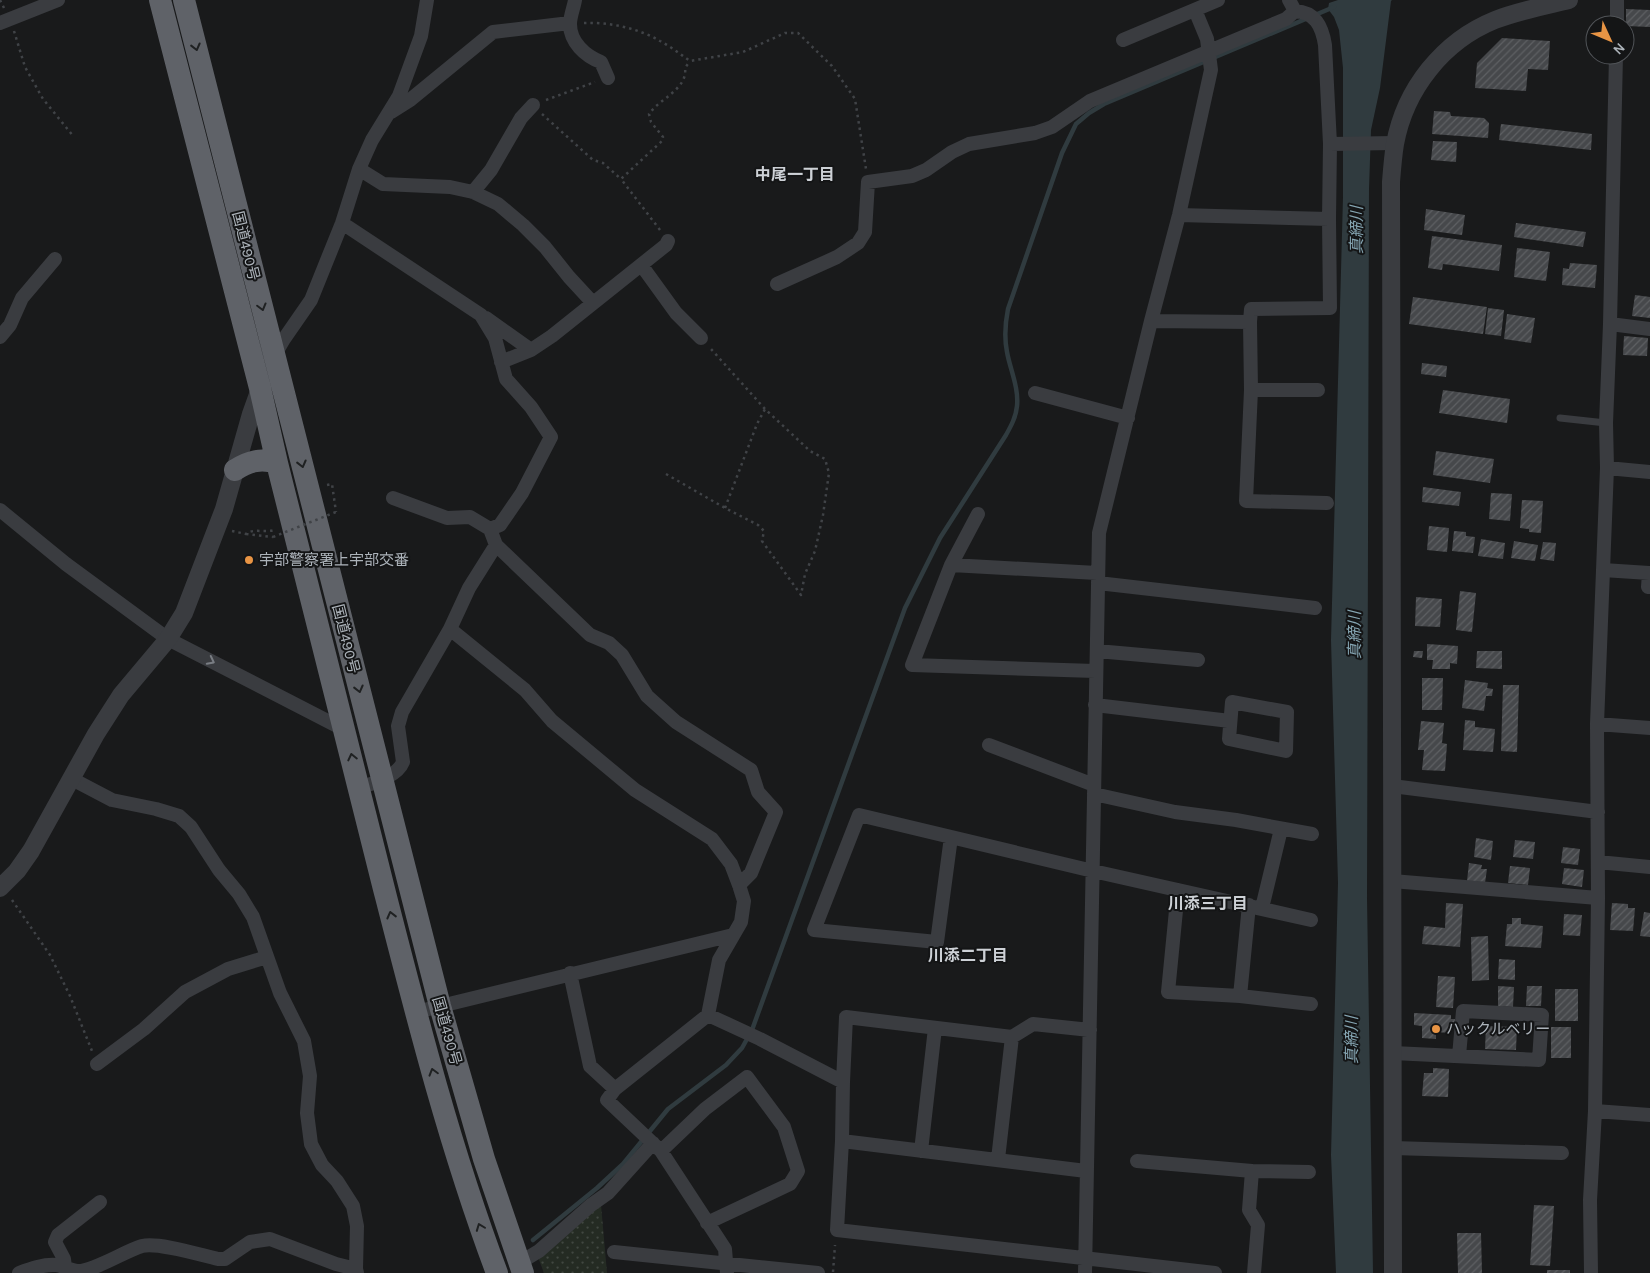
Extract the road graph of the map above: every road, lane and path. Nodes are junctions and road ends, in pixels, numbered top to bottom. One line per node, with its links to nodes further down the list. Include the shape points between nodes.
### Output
1 (0, 0): 13 (path)
2 (58, 0): 13 (street)
3 (160, 0): 47 (highway, 国道490号)
4 (184, 0): 45 (highway, 国道490号, one-way to 45)
5 (427, 0): 21 (street, via 420,36 399,96)
6 (575, 0): 14 (street)
7 (1218, 0): 11 (street)
8 (1569, 0): 24 (street, via 1494,21 1463,37 1442,54 1424,76)
9 (1617, 0): 12 (street)
10 (1296, 7): 16 (street, via 1286,19); 23 (street, via 1317,21 1323,30)
11 (1195, 10): 15 (street); 16 (street)
12 (1617, 15)
13 (5, 22): 22 (path, via 43,99)
14 (570, 24): 17 (path, via 601,22 638,31 661,41); 19 (street, via 576,44 590,58 600,62); 21 (street, via 493,32 410,100)
15 (1123, 40)
16 (1209, 52): 27 (street, via 1090,101 1052,127 969,144 912,176); 29 (street, via 1210,70)
17 (690, 61): 26 (path, via 681,84 649,114 663,137 662,141); 27 (path, via 743,52 785,33 798,33 832,66 854,99)
18 (1616, 65): 40 (street)
19 (608, 78): 20 (path)
20 (532, 105): 26 (path, via 593,160 603,162); 28 (street, via 491,170)
21 (388, 114): 25 (street)
22 (74, 137)
23 (1332, 143): 24 (street); 30 (street)
24 (1387, 143): 89 (street, via 1391,182)
25 (359, 169): 28 (street, via 383,184 450,187); 31 (street)
26 (621, 179): 32 (path)
27 (868, 182): 35 (street, via 865,232 858,243 837,257)
28 (473, 192): 36 (street, via 498,204 523,225)
29 (1179, 215): 30 (street); 38 (street)
30 (1330, 219): 39 (street, via 1330,308 1251,309)
31 (342, 223): 37 (street); 45 (street, via 311,300)
32 (668, 241): 34 (street)
33 (55, 258): 42 (street, via 22,298 10,325)
34 (642, 266): 36 (street); 43 (street, via 676,313)
35 (777, 284)
36 (593, 303): 44 (street)
37 (481, 315): 44 (street); 46 (street, via 495,338)
38 (1151, 321): 39 (street); 52 (street)
39 (1250, 322): 48 (street)
40 (1610, 324): 41 (street); 54 (street)
41 (1650, 329)
42 (0, 337)
43 (701, 338): 51 (path)
44 (531, 350): 46 (street)
45 (274, 356): 47 (street); 88 (highway, 国道490号, one-way to 88)
46 (501, 362): 68 (street, via 506,379 531,407 551,437 522,493 500,525)
47 (260, 388): 55 (highway, 国道490号); 57 (street)
48 (1251, 390): 49 (street); 62 (street, via 1246,501)
49 (1318, 390)
50 (1035, 393): 52 (street)
51 (765, 410): 63 (path); 63 (path, via 810,451 825,459 829,473 816,551 805,574 801,595 762,541 764,532 758,525)
52 (1128, 418): 73 (street, via 1099,533)
53 (1560, 418): 54 (lane)
54 (1606, 423): 56 (street)
55 (277, 463): 57 (highway, via 261,460); 85 (highway, 国道490号)
56 (1607, 468): 58 (street); 72 (street)
57 (235, 470): 77 (street, via 224,509 184,613)
58 (1650, 472)
59 (666, 474): 63 (path)
60 (322, 486): 69 (path, bridge, via 332,484 336,512 273,537)
61 (393, 498): 68 (street, via 447,518 470,517)
62 (1327, 503)
63 (725, 508)
64 (0, 510): 77 (street, via 66,564)
65 (978, 514): 71 (street)
66 (225, 529): 69 (path)
67 (278, 529): 69 (path)
68 (490, 529): 70 (street)
69 (247, 534)
70 (496, 545): 76 (street, via 469,588); 100 (street, via 590,635 609,643 622,655 647,696 676,722 751,770 758,792 776,812 751,873)
71 (952, 565): 73 (street); 80 (street, via 912,665)
72 (1603, 570): 74 (street, via 1649,573); 83 (street)
73 (1098, 578): 75 (street); 78 (street)
74 (1650, 587)
75 (1315, 608)
76 (450, 629): 88 (street, via 399,719 402,767); 100 (street, via 525,690 552,721 635,790 712,839 730,864)
77 (168, 639): 85 (street, one-way to 85); 87 (street, via 121,696)
78 (1097, 651): 79 (street); 80 (street)
79 (1198, 660)
80 (1096, 671): 81 (street)
81 (1095, 705): 82 (street); 91 (street)
82 (1230, 721): 82 (street, via 1229,739 1286,751 1287,712 1232,702)
83 (1597, 724): 84 (street); 92 (street)
84 (1650, 728)
85 (345, 730): 90 (highway, 国道490号, one-way to 85)
86 (989, 745): 91 (street)
87 (72, 779): 101 (street, via 31,851); 107 (street, via 112,800 179,816 191,827 239,894 253,917)
88 (382, 779): 90 (street); 111 (highway, 国道490号)
89 (1392, 786): 92 (street); 99 (street)
90 (359, 788): 112 (highway, 国道490号, one-way to 90)
91 (1094, 790): 93 (street, via 1176,812); 98 (street)
92 (1598, 812): 96 (street)
93 (1282, 829): 94 (street); 104 (street)
94 (1312, 834)
95 (951, 837): 95 (street, via 859,815 814,930 937,942); 98 (street)
96 (1598, 862): 97 (street); 103 (street)
97 (1650, 867)
98 (1094, 871): 102 (street); 115 (street)
99 (1392, 882): 103 (street); 117 (street)
100 (739, 885): 106 (street, via 744,901 741,922)
101 (1, 888): 119 (path, via 50,955)
102 (1178, 890): 104 (street); 109 (street, via 1168,992)
103 (1598, 898): 122 (street)
104 (1255, 907): 105 (street); 109 (street)
105 (1311, 920)
106 (733, 935): 108 (street); 113 (street, via 719,960)
107 (267, 957): 119 (street, via 228,969 185,992 144,1029); 143 (street, via 304,1042 310,1076 307,1113 311,1144 322,1165 353,1206 357,1226)
108 (570, 973): 111 (street); 121 (street, via 590,1066)
109 (1240, 996): 110 (street)
110 (1311, 1004)
111 (440, 1006): 112 (street); 141 (highway, 国道490号, via 484,1159)
112 (416, 1012): 145 (highway, 国道490号, one-way to 112, via 450,1133)
113 (708, 1015): 120 (street); 121 (street)
114 (935, 1028): 116 (street); 120 (street, via 846,1017); 127 (street)
115 (1090, 1030): 116 (street, via 1033,1024); 131 (street)
116 (1012, 1037): 129 (street)
117 (1393, 1053): 118 (street); 126 (street)
118 (1459, 1056): 118 (street, via 1463,1011 1542,1015 1539,1060)
119 (97, 1064)
120 (843, 1082): 124 (street)
121 (615, 1089): 125 (street, via 607,1100)
122 (1595, 1111): 123 (street); 152 (street, via 1590,1200)
123 (1650, 1115)
124 (842, 1141): 127 (street); 136 (street)
125 (657, 1147): 135 (street); 135 (street, via 747,1077 784,1127 798,1171 790,1184); 141 (street)
126 (1393, 1148): 128 (street); 151 (street)
127 (921, 1151): 129 (street)
128 (1562, 1152)
129 (998, 1159): 131 (street)
130 (1138, 1161): 132 (street)
131 (1086, 1171): 138 (street)
132 (1252, 1171): 133 (street); 150 (street, via 1249,1210 1258,1224)
133 (1309, 1172)
134 (100, 1202): 140 (street, via 58,1235 55,1242)
135 (707, 1223): 142 (street, via 725,1249)
136 (836, 1230): 138 (street); 147 (path)
137 (614, 1252): 142 (street)
138 (1085, 1257): 148 (street); 149 (street)
139 (226, 1266): 140 (street, via 218,1259 144,1246 89,1269 77,1271); 143 (street, via 250,1242 270,1239)
140 (65, 1267): 144 (street, via 39,1267)
141 (521, 1268)
142 (727, 1268): 146 (street)
143 (356, 1271)
144 (18, 1273)
145 (497, 1273)
146 (818, 1273)
147 (833, 1273)
148 (1085, 1273)
149 (1215, 1273)
150 (1254, 1273)
151 (1393, 1273)
152 (1592, 1273)

